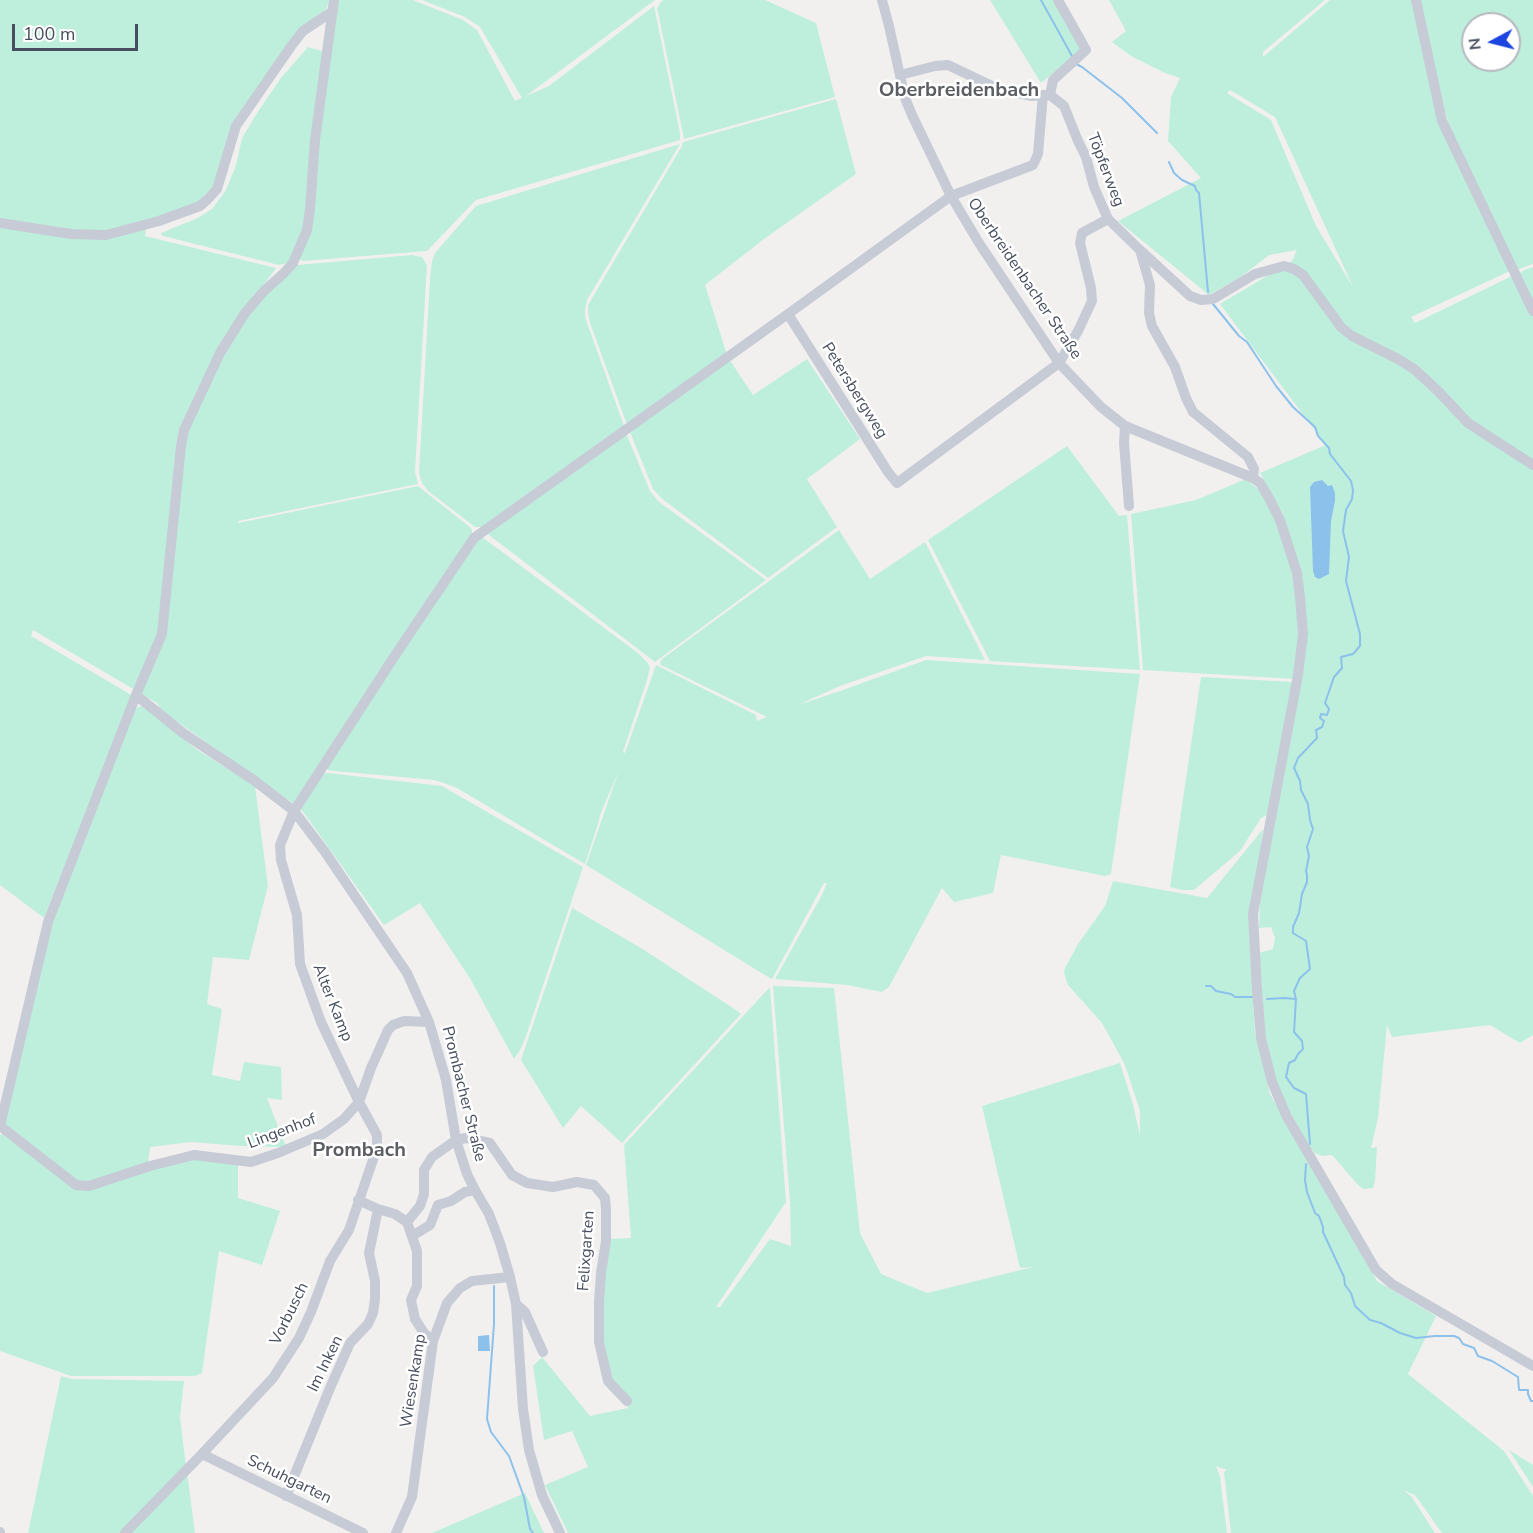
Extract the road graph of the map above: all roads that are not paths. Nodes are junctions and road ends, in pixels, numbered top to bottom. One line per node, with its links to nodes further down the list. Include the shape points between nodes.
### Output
1 (882, 0): 5 (street, Oberbreidenbacher Straße)
2 (1058, 0): 6 (street, via 1086,50 1053,80)
3 (1416, 0): 11 (street, via 1442,120)
4 (334, 5): 9 (street, via 303,31 236,126 217,189 200,206 106,235); 18 (street, via 307,230 293,263 245,313 220,353 184,430 162,634)
5 (900, 75): 6 (street, via 948,65 992,86 1032,96); 7 (street, Oberbreidenbacher Straße, via 912,115)
6 (1047, 95): 7 (street, via 1033,165); 8 (street, Töpferweg, via 1064,106)
7 (951, 196): 12 (street); 13 (street, Oberbreidenbacher Straße)
8 (1108, 219): 10 (street, Töpferweg); 13 (street, via 1082,233 1080,243 1092,301)
9 (0, 223)
10 (1140, 250): 15 (street, via 1190,296 1201,300 1213,299 1255,274 1284,266 1294,269 1303,275 1341,327 1414,369 1468,423); 16 (street, Töpferweg, via 1150,285 1152,326 1175,367 1192,412 1248,457 1254,469)
11 (1533, 311)
12 (788, 314): 13 (street, Petersbergweg, via 897,483); 19 (street, Alter Kamp, via 474,538)
13 (1059, 363): 14 (street, Oberbreidenbacher Straße)
14 (1125, 426): 16 (street, Oberbreidenbacher Straße); 17 (street)
15 (1533, 465)
16 (1253, 478): 33 (street, Töpferweg, via 1260,483 1280,520 1297,573 1302,634 1298,675 1253,914 1261,1038 1272,1082 1286,1115 1376,1270 1392,1284)
17 (1129, 506)
18 (136, 695): 19 (street, Prombacher Straße); 22 (street, via 48,922)
19 (294, 811): 20 (street, Prombacher Straße, via 407,973); 21 (street, Alter Kamp, via 280,845 297,915 300,964 321,1022)
20 (429, 1022): 21 (street, Lingenhof, via 404,1021 388,1030); 23 (street, Prombacher Straße, via 446,1080)
21 (360, 1102): 22 (street, Lingenhof, via 322,1134 251,1162 194,1155 89,1186 76,1185); 25 (street, Alter Kamp, via 377,1135 377,1148)
22 (0, 1126)
23 (456, 1140): 24 (street, Prombacher Straße); 27 (street, via 432,1157 424,1170 424,1194); 34 (street, Felixgarten, via 490,1143 512,1175 527,1183 553,1187 578,1182 594,1185 605,1198 599,1342 608,1381)
24 (475, 1190): 28 (street, via 438,1205 430,1225); 29 (street, Prombacher Straße, via 489,1214)
25 (358, 1200): 26 (street); 35 (street, Vorbusch, via 349,1230 330,1261 299,1338 273,1378)
26 (378, 1209): 27 (street); 36 (street, Im Inken, via 369,1253 375,1281 373,1313 350,1343)
27 (407, 1222): 28 (street)
28 (412, 1236): 31 (street, via 417,1251 417,1286 411,1300 415,1319)
29 (510, 1277): 30 (street, Prombacher Straße); 31 (street, Wiesenkamp, via 472,1281 460,1288 447,1303)
30 (516, 1304): 32 (street, via 525,1312); 40 (street, Prombacher Straße, via 529,1449 542,1494)
31 (433, 1341): 39 (street, Wiesenkamp, via 412,1497)
32 (543, 1352)
33 (1533, 1366)
34 (627, 1401)
35 (202, 1454): 36 (street, Schuhgarten); 37 (street, Vorbusch)
36 (286, 1496): 38 (street, Schuhgarten)
37 (125, 1533)
38 (363, 1533)
39 (396, 1533)
40 (560, 1533)

